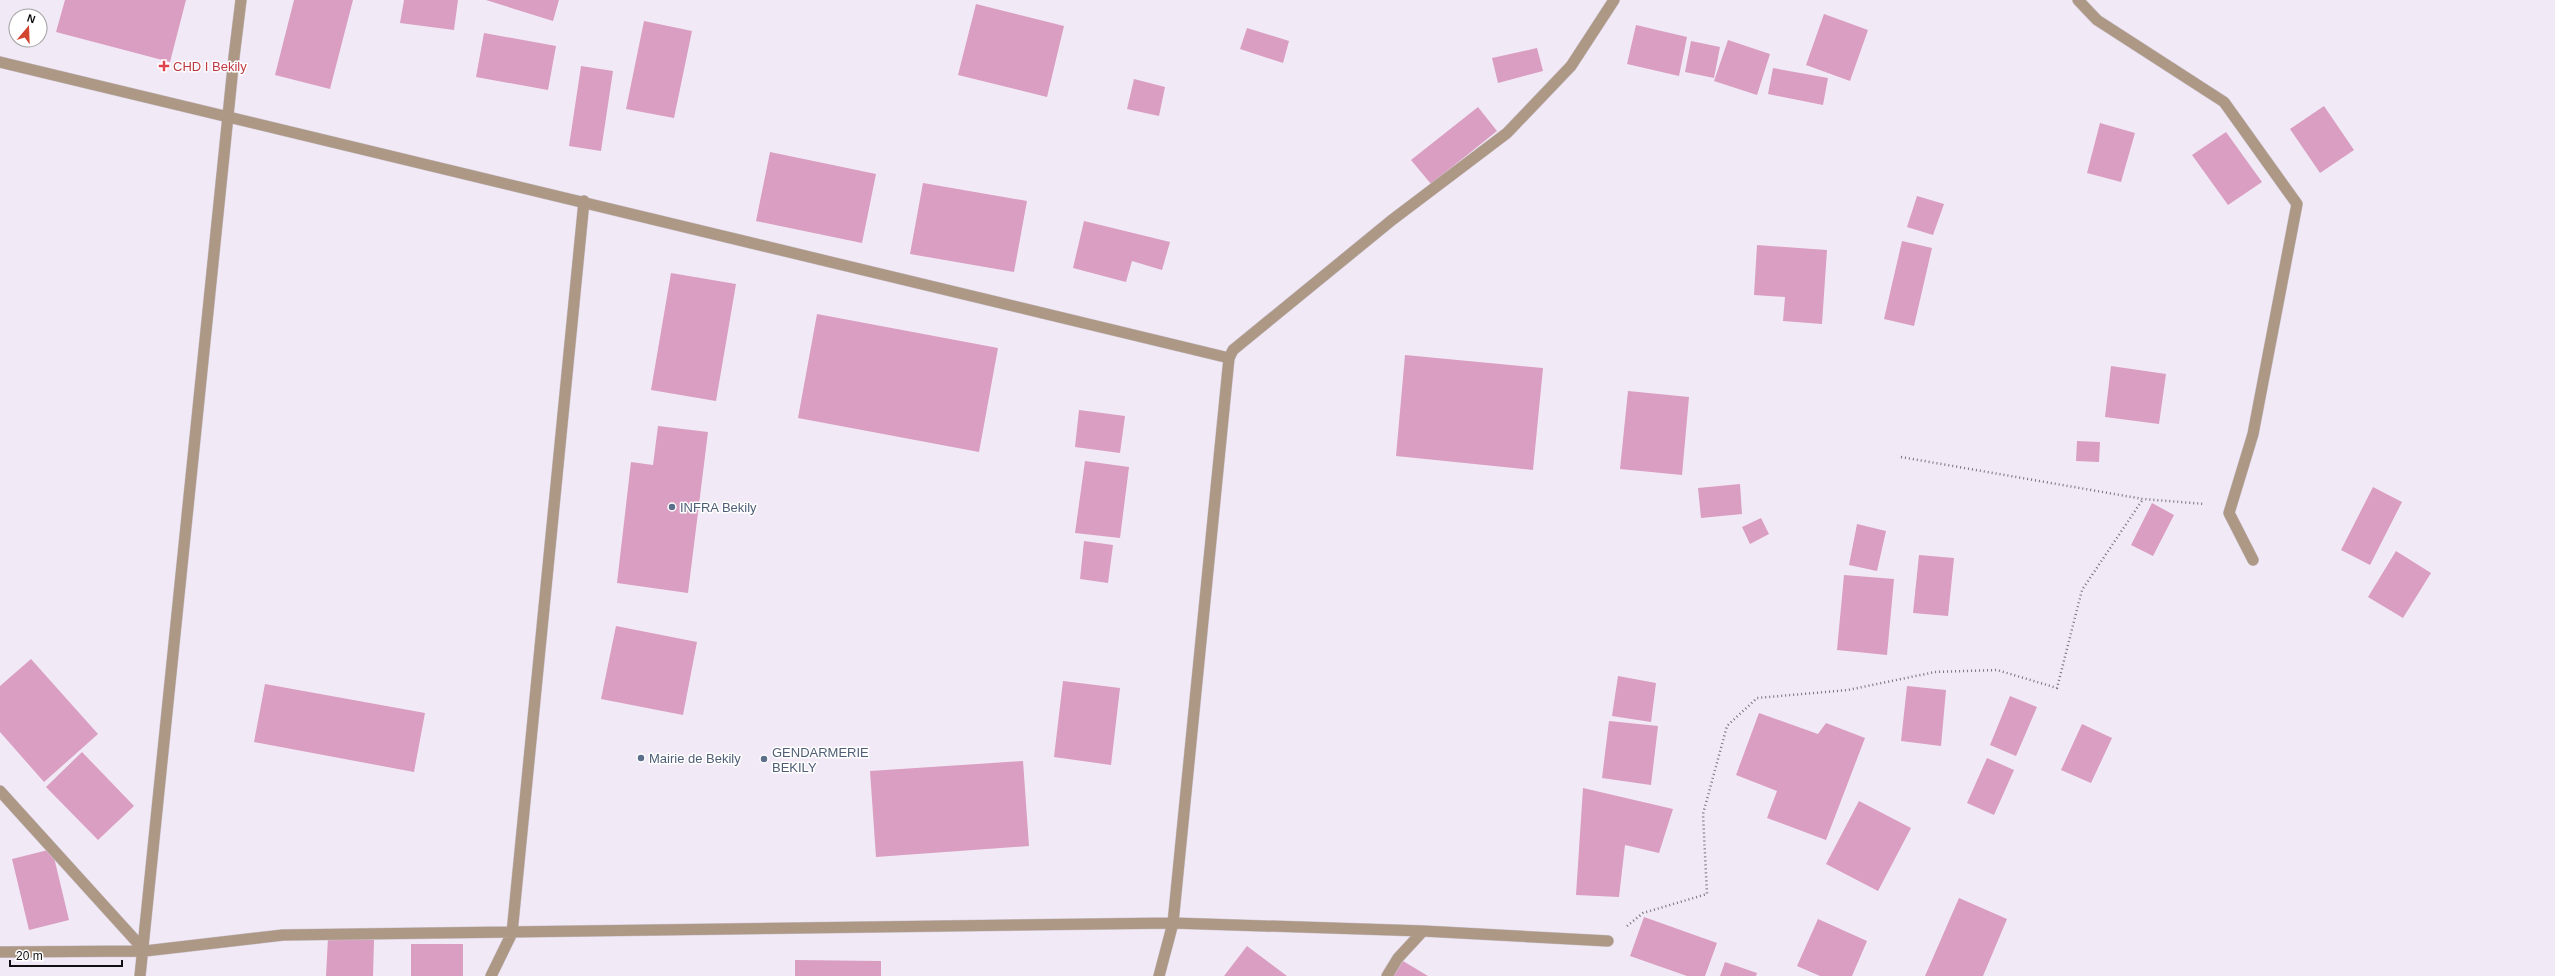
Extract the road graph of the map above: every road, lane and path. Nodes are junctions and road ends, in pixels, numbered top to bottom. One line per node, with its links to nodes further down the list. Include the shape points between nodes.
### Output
1 (242, 0): 5 (street)
2 (1614, 0): 7 (street, via 1571,66 1507,133 1392,220 1233,350)
3 (2078, 0): 11 (street, via 2097,20 2224,102 2297,204 2253,434 2229,513)
4 (0, 62): 5 (street)
5 (229, 115): 6 (street); 17 (street)
6 (584, 201): 7 (street); 15 (street)
7 (1229, 358): 13 (street)
8 (1901, 457): 10 (path)
9 (2210, 498): 10 (path, via 2205,504)
10 (2143, 499): 16 (path, via 2082,590 2057,688 1997,670 1935,672 1848,690 1757,698 1727,726 1703,814 1707,894 1643,913)
11 (2253, 560)
12 (0, 791): 17 (street)
13 (1173, 923): 14 (street); 15 (street); 21 (street)
14 (1423, 931): 16 (street); 22 (street, via 1398,958)
15 (512, 932): 17 (street, via 282,935); 20 (street)
16 (1608, 941)
17 (144, 951): 18 (street); 19 (street)
18 (0, 952)
19 (140, 976)
20 (491, 976)
21 (1159, 976)
22 (1387, 976)

